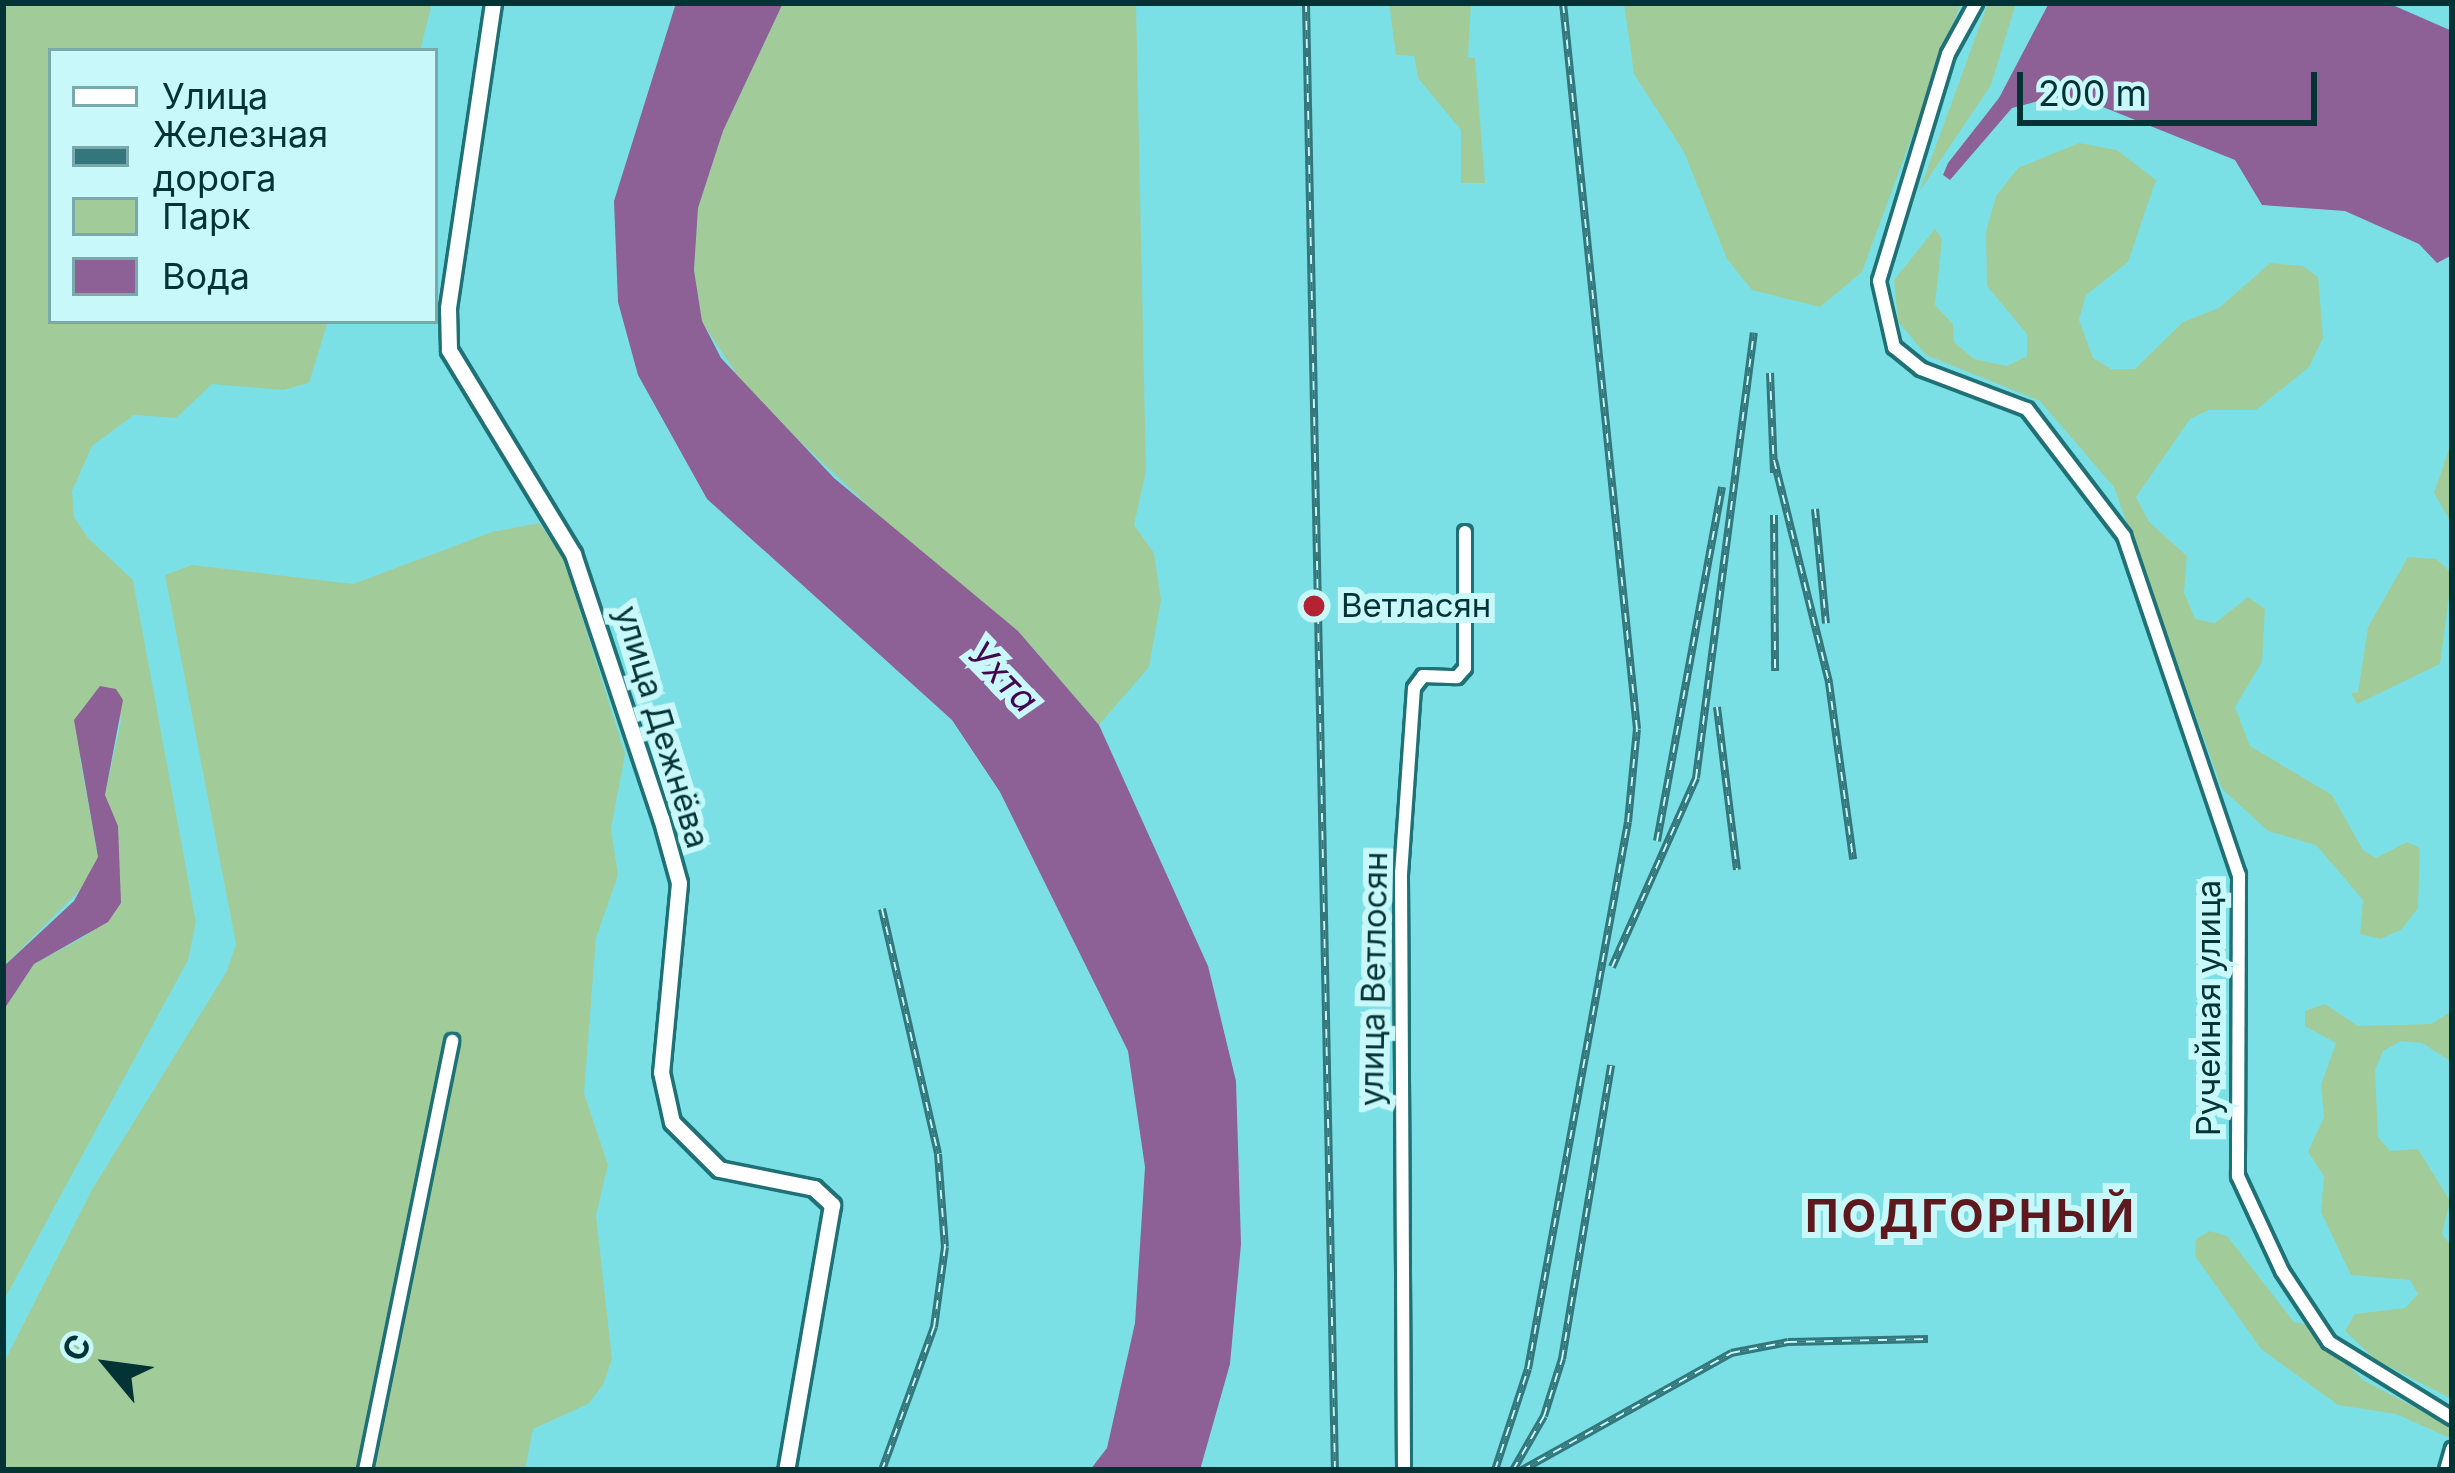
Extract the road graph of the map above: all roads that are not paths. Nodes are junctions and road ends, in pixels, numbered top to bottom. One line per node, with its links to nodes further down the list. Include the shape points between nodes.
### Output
1 (494, 3): 8 (street, улица Дежнёва, via 448,308 449,350 573,554 661,818 679,883 661,1072 672,1122 719,1169 814,1188 832,1204)
2 (1976, 3): 5 (street, Ручейная улица, via 1948,54 1879,281 1894,346 1921,369 2027,409 2105,502 2130,551 2235,854 2238,1177 2282,1271 2329,1342)
3 (1465, 532): 9 (street, улица Ветлосян, via 1465,668 1456,677 1423,676 1414,688 1401,874)
4 (452, 1042): 7 (street)
5 (2452, 1418)
6 (2452, 1449): 10 (street)
7 (365, 1470)
8 (786, 1470)
9 (1404, 1470)
10 (2446, 1470)

